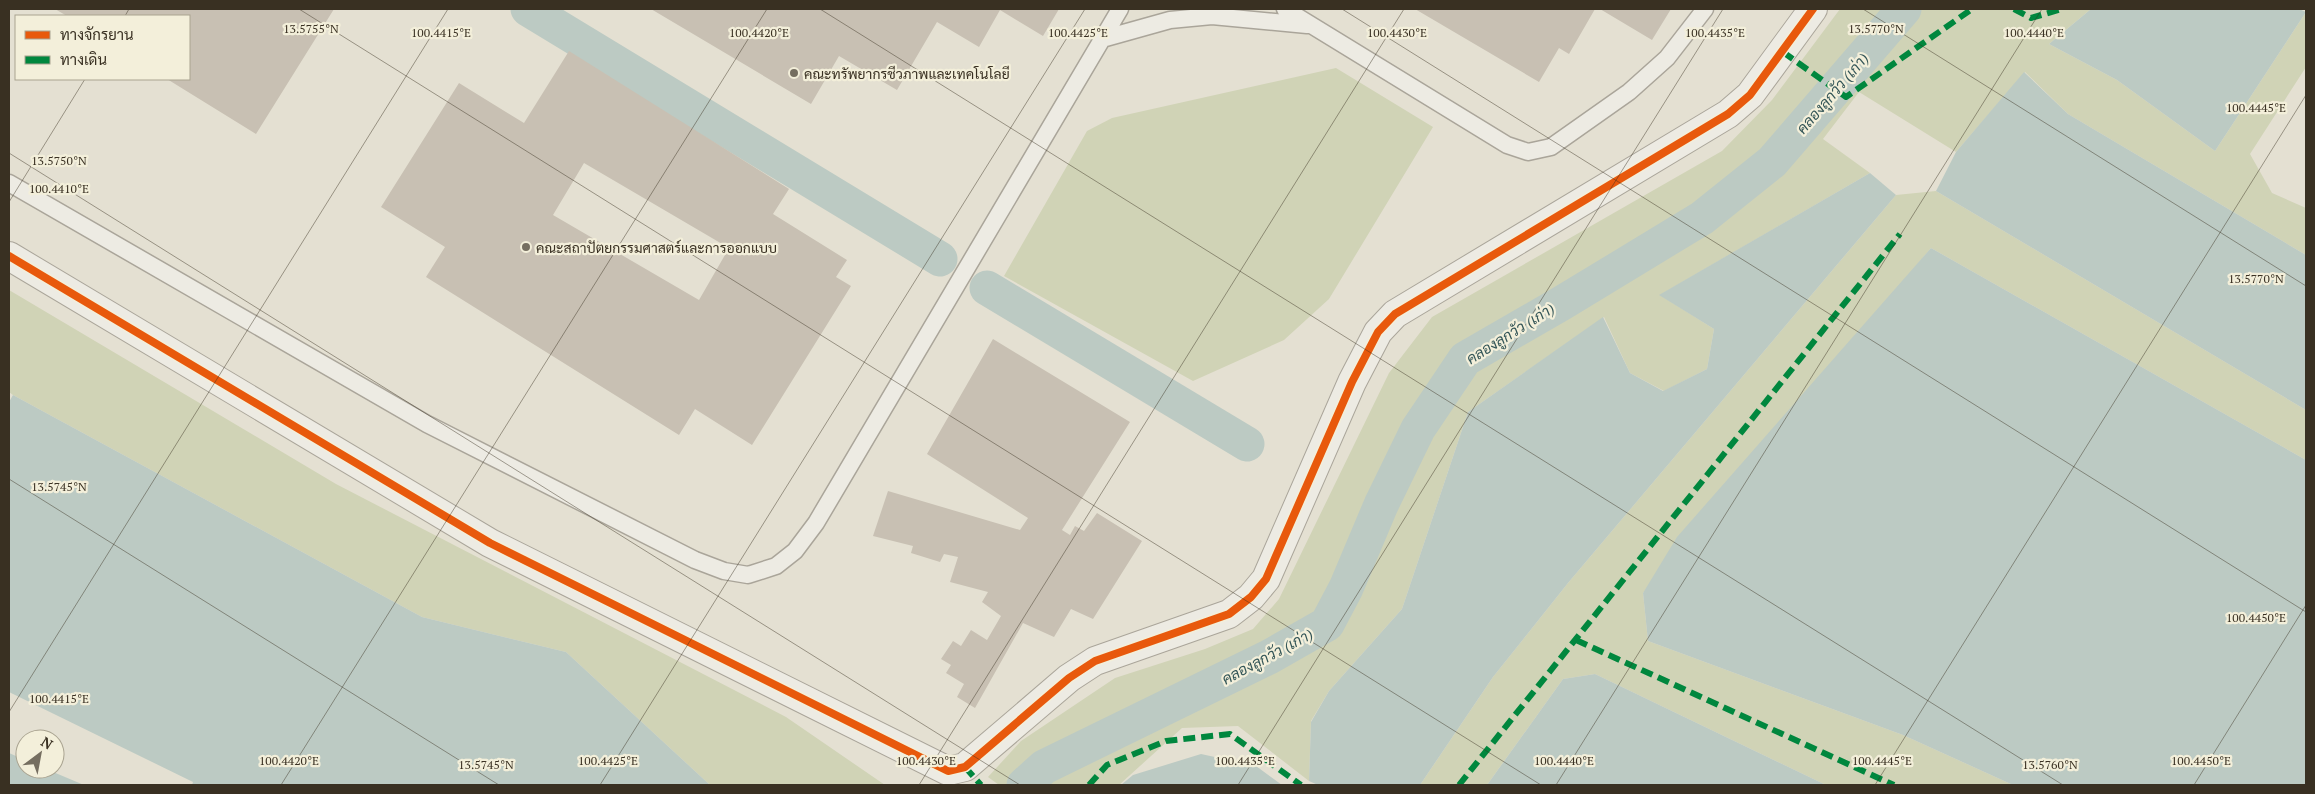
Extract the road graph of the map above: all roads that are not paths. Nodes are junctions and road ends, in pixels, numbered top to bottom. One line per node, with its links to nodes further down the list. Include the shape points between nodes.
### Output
1 (1120, 9): 6 (lane)
2 (1285, 9): 5 (lane)
3 (1704, 9): 5 (lane, via 1667,58 1629,92 1551,147 1528,152 1507,145)
4 (1813, 9): 8 (street, via 1750,95 1728,114 1395,314 1378,332 1356,374 1266,579 1251,596 1229,614 1095,661 1069,678 965,767 948,771 490,543)
5 (1312, 26): 6 (lane, via 1212,16 1170,20)
6 (1102, 40): 7 (lane, via 816,523 795,551 776,566 748,575 724,571 696,560 428,424)
7 (9, 183)
8 (9, 256)

